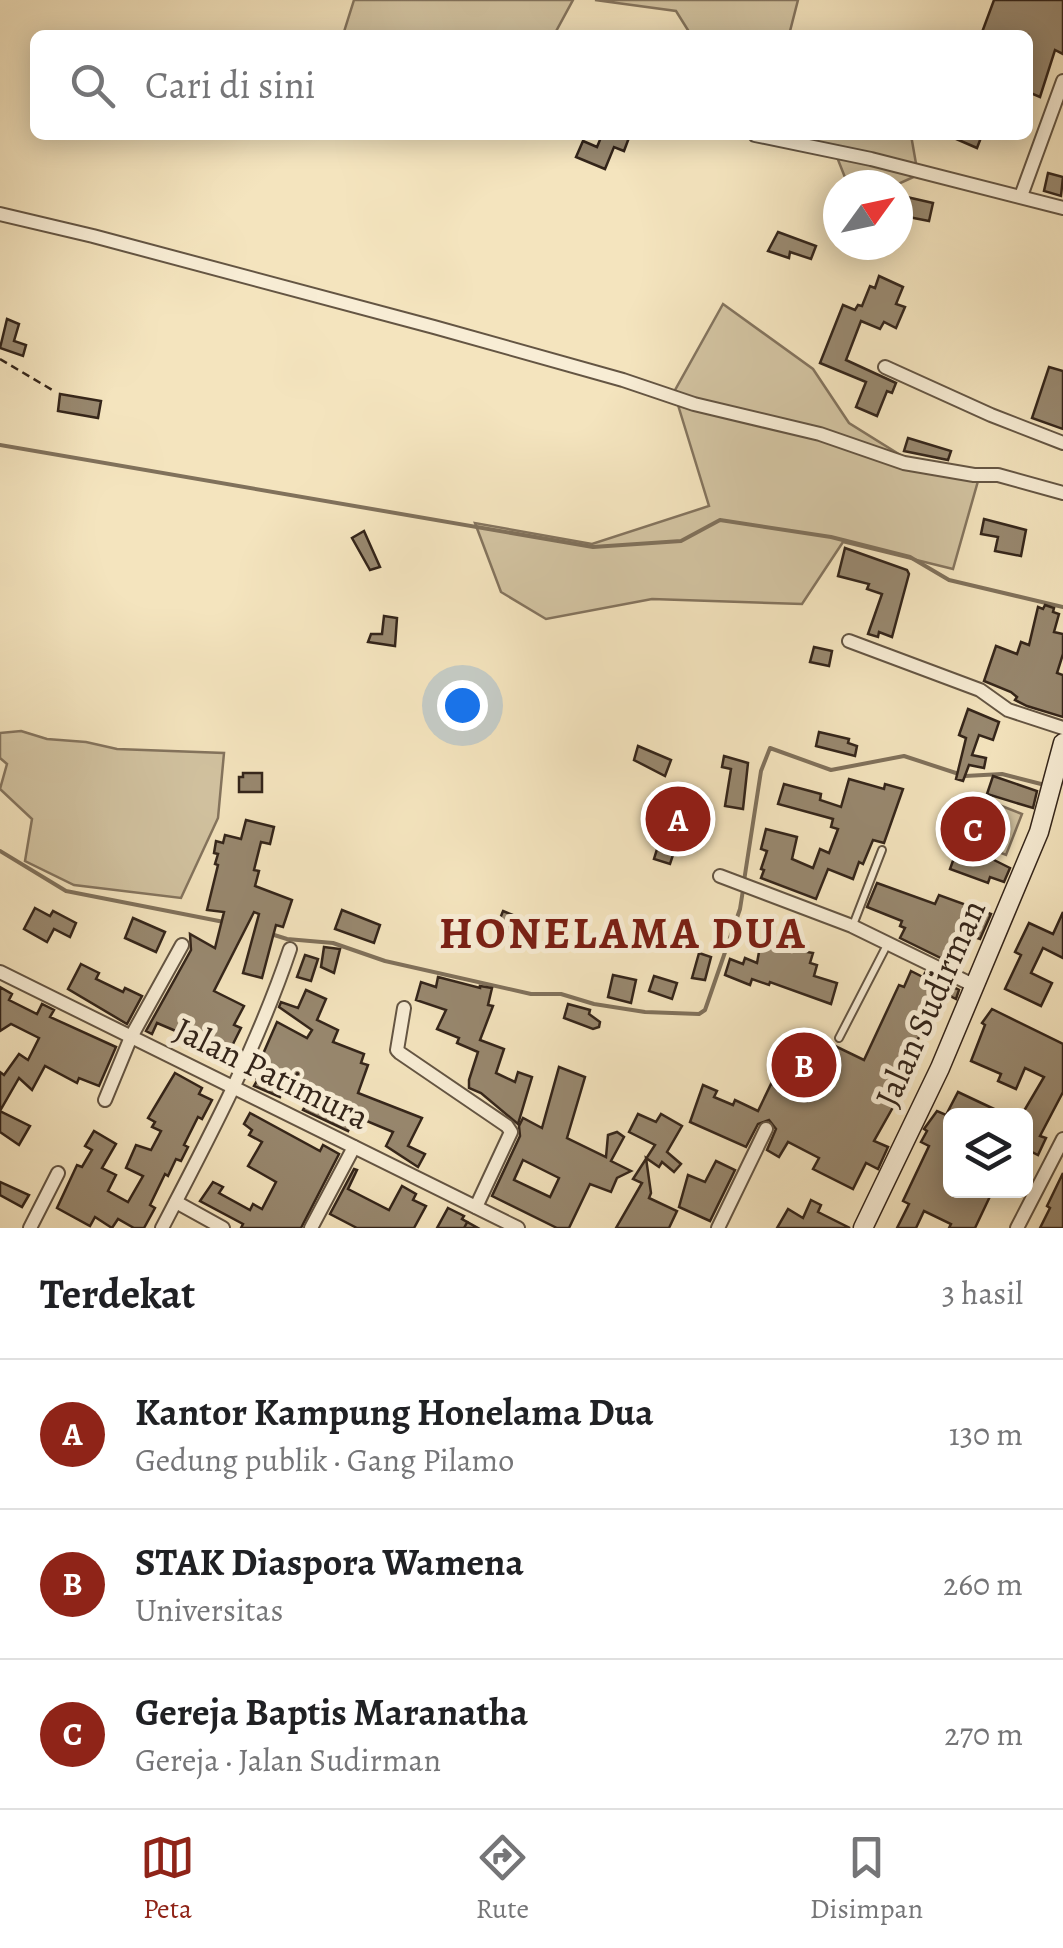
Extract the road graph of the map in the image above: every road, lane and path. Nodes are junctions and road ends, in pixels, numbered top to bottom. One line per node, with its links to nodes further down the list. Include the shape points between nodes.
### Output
1 (1063, 82): 3 (street)
2 (780, 140): 3 (street)
3 (1021, 196): 4 (street)
4 (1063, 208)
5 (0, 214): 10 (street, via 434,327 904,463 998,474)
6 (0, 360): 8 (path)
7 (885, 367): 9 (street)
8 (54, 391)
9 (1063, 443)
10 (1063, 493)
11 (850, 641): 12 (street)
12 (1063, 728)
13 (1063, 744): 21 (street, Jalan Sudirman, via 1040,832)
14 (882, 850): 16 (lane)
15 (720, 876): 16 (street)
16 (852, 926): 17 (street)
17 (888, 944): 21 (street); 24 (lane)
18 (182, 945): 23 (street)
19 (290, 948): 25 (street)
20 (0, 972): 23 (street, Jalan Patimura)
21 (975, 986): 39 (street, Jalan Sudirman)
22 (404, 1008): 32 (street, via 400,1054 511,1132)
23 (132, 1037): 25 (street, Jalan Patimura); 26 (street)
24 (839, 1038)
25 (235, 1089): 29 (street, Jalan Patimura); 31 (street)
26 (106, 1100)
27 (766, 1129): 38 (street)
28 (1063, 1138): 40 (street)
29 (354, 1147): 32 (street, Jalan Patimura); 36 (street)
30 (58, 1173): 33 (street)
31 (176, 1202): 34 (street); 35 (street)
32 (476, 1207): 37 (street, Jalan Patimura)
33 (30, 1228)
34 (162, 1228)
35 (223, 1228)
36 (311, 1228)
37 (518, 1228)
38 (718, 1228)
39 (863, 1228)
40 (1018, 1228)

